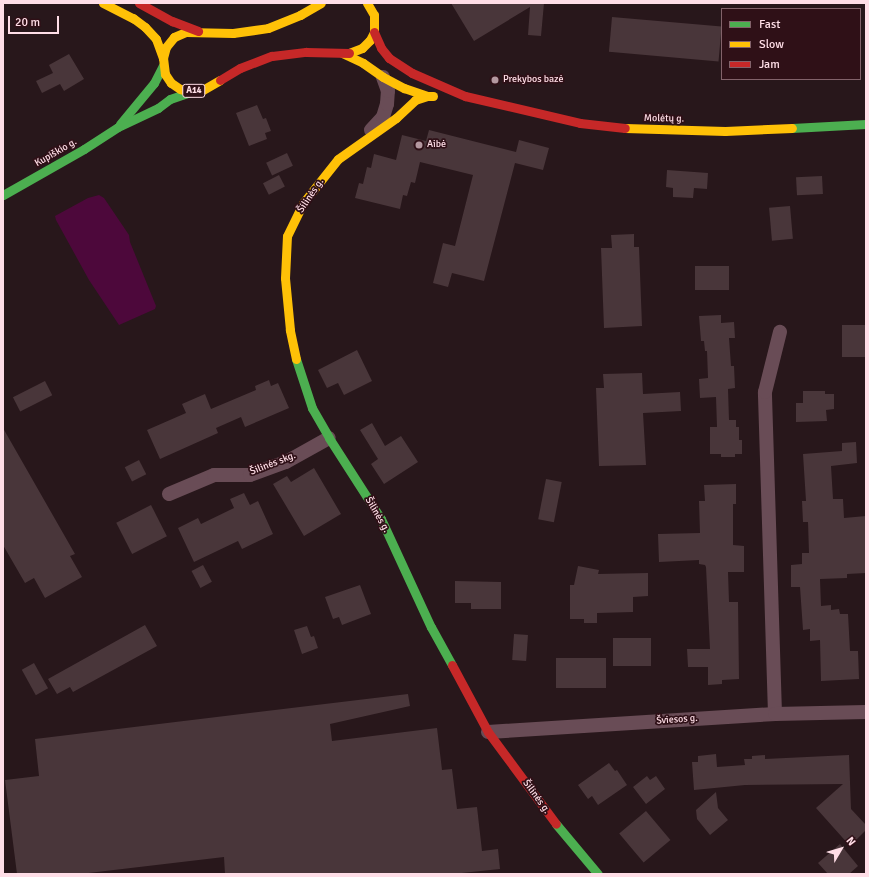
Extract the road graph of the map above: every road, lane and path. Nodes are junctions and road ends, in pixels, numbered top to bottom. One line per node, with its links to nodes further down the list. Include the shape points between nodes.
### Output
1 (103, 3): 9 (main road, via 146,27 156,39)
2 (138, 3): 7 (main road)
3 (321, 3): 7 (main road, A14, via 268,28 234,33)
4 (367, 3): 6 (main road, Molėtų g., via 374,15)
5 (382, 11): 6 (main road, A14)
6 (375, 28): 8 (main road, A14, via 370,40 362,48); 13 (main road, Molėtų g., via 381,48 400,67)
7 (198, 31): 9 (main road, A14, via 174,37 166,47)
8 (342, 54): 10 (main road, Molėtų g., via 363,63); 11 (main road, A14, via 306,52 272,56 240,68 201,91)
9 (163, 62): 11 (main road, A14, via 165,74 171,83); 15 (main road, Kupiškio g. / A14, via 154,82)
10 (383, 77): 12 (main road, Molėtų g.); 16 (street, Šilinės g., via 388,91 387,104 382,117)
11 (190, 92): 15 (main road, Kupiškio g. / A14, via 170,99 158,108)
12 (427, 96): 13 (main road, Molėtų g.); 16 (main road, Šilinės g., via 414,100 396,118)
13 (465, 96): 14 (main road, Molėtų g., via 580,123 632,129 725,131)
14 (866, 124)
15 (118, 127): 17 (main road, Kupiškio g. / A14)
16 (362, 141): 19 (main road, Šilinės g., via 334,164 304,203 287,236 285,278 290,330 298,370 312,408)
17 (3, 195)
18 (780, 332): 22 (street, via 765,392)
19 (329, 438): 20 (street, Šilinės skg., via 286,462 250,475 214,474); 23 (main road, Šilinės g., via 381,519 431,627)
20 (169, 494)
21 (866, 712): 22 (street, Šviesos g.)
22 (775, 714): 23 (street, Šviesos g.)
23 (488, 732): 24 (main road, Šilinės g., via 562,834)
24 (598, 874)

